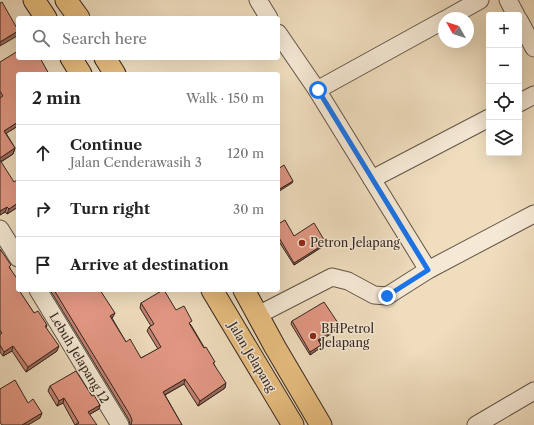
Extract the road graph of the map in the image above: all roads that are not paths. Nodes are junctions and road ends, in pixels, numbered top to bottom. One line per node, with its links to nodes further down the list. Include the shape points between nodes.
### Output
1 (34, 0): 8 (main road)
2 (66, 0): 9 (main road)
3 (258, 0): 10 (street)
4 (480, 0): 6 (street)
5 (508, 0): 7 (street)
6 (459, 12)
7 (514, 12)
8 (45, 16)
9 (78, 16)
10 (268, 16)
11 (438, 23): 19 (street)
12 (522, 26): 14 (street)
13 (280, 36): 19 (street)
14 (534, 48)
15 (72, 60): 17 (main road)
16 (106, 60): 18 (main road)
17 (80, 72)
18 (115, 72)
19 (318, 90): 23 (street)
20 (534, 95): 21 (street)
21 (522, 101)
22 (486, 120): 23 (street)
23 (372, 179): 27 (street)
24 (534, 214): 27 (street)
25 (0, 229): 26 (street)
26 (16, 255)
27 (428, 270): 31 (street, via 387,296 374,295 348,281 332,277)
28 (39, 292): 33 (street, Lebuh Jelapang 12)
29 (213, 292): 34 (main road, Jalan Jelapang)
30 (245, 292): 31 (main road, Jalan Jelapang)
31 (258, 315): 35 (main road, Jalan Jelapang)
32 (534, 391): 36 (street)
33 (120, 425)
34 (293, 425)
35 (321, 425)
36 (476, 425)

